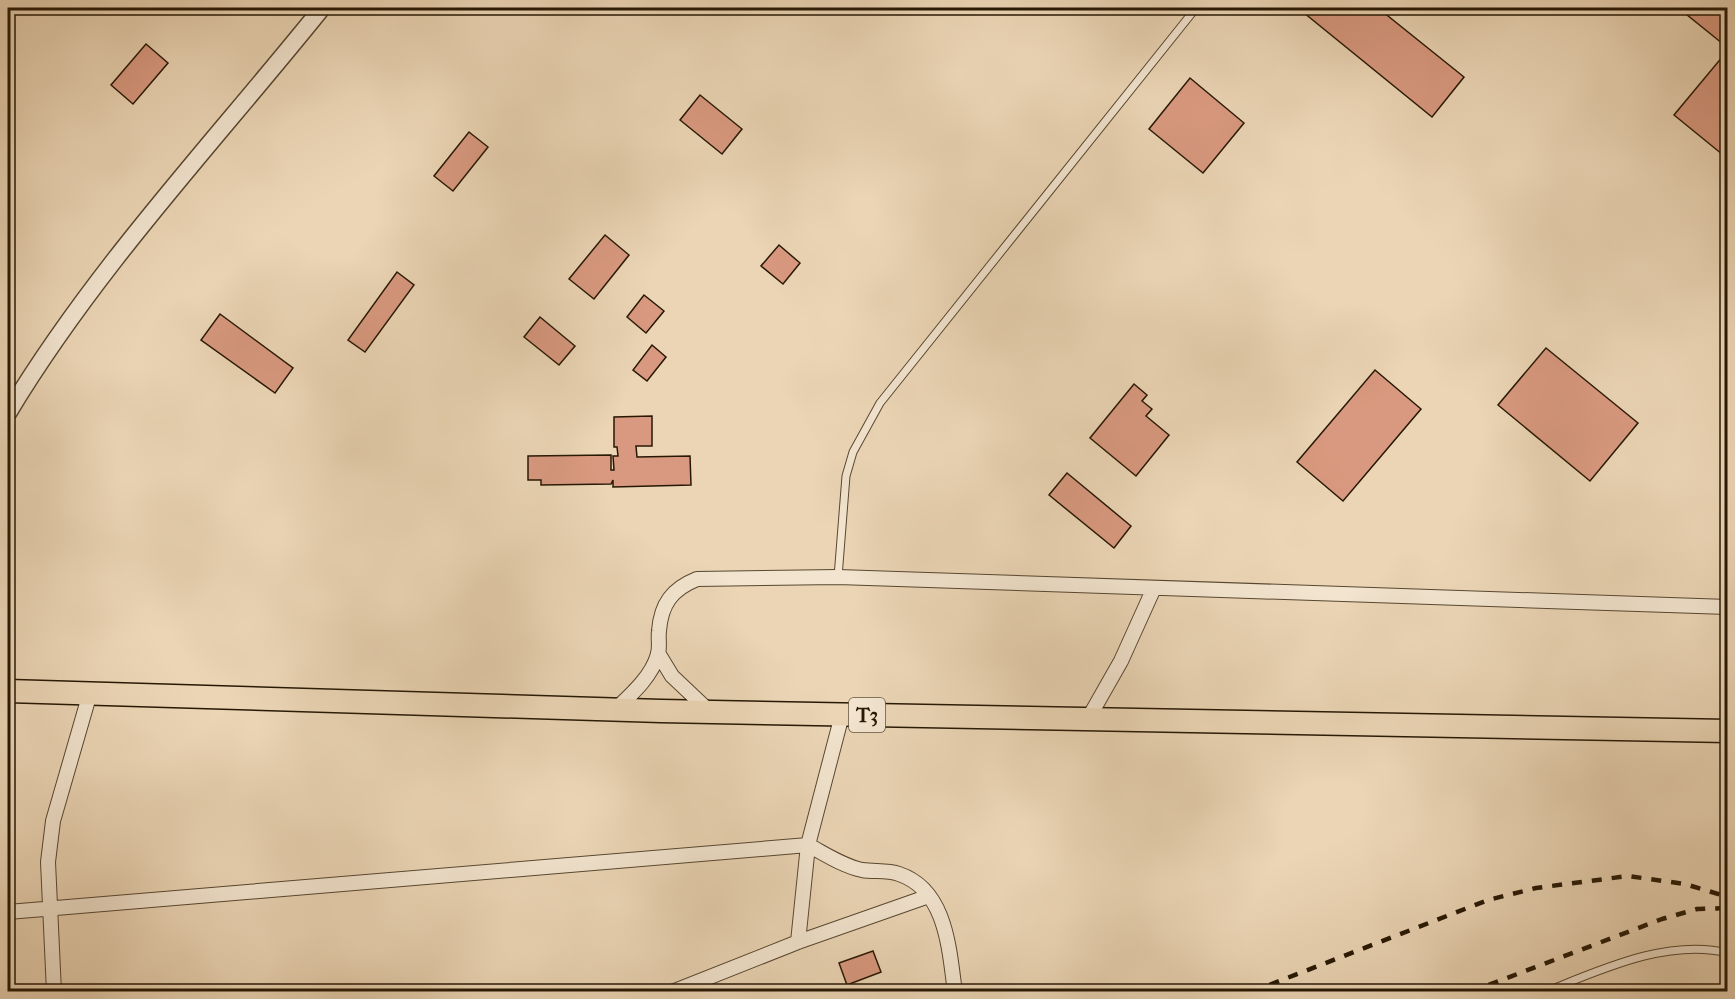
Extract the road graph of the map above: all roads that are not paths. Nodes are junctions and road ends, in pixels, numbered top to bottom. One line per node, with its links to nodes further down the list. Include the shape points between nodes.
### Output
1 (322, 8): 3 (street, via 101,277 43,355)
2 (1196, 8): 4 (lane, via 880,403 853,452 846,476)
3 (8, 413)
4 (838, 577): 5 (street); 7 (street, via 697,579 679,586 661,613)
5 (1154, 588): 6 (street); 13 (street, via 1121,661)
6 (1728, 608)
7 (658, 653): 10 (street, via 640,686); 11 (street, via 672,676)
8 (8, 691): 9 (highway, T3)
9 (90, 693): 10 (highway, T3); 17 (street, via 52,821 48,862)
10 (616, 709): 11 (highway, T3)
11 (710, 711): 12 (highway, T3)
12 (842, 715): 13 (highway, T3); 15 (street)
13 (1088, 719): 14 (highway, T3)
14 (1728, 731)
15 (808, 845): 16 (street, via 849,866 900,874); 17 (street); 19 (street)
16 (929, 896): 19 (street); 23 (street, via 944,925)
17 (50, 910): 18 (street); 21 (street)
18 (8, 912)
19 (798, 942): 22 (street)
20 (1728, 953): 24 (lane, via 1712,950 1644,955)
21 (54, 992)
22 (672, 992)
23 (955, 992)
24 (1545, 992)

